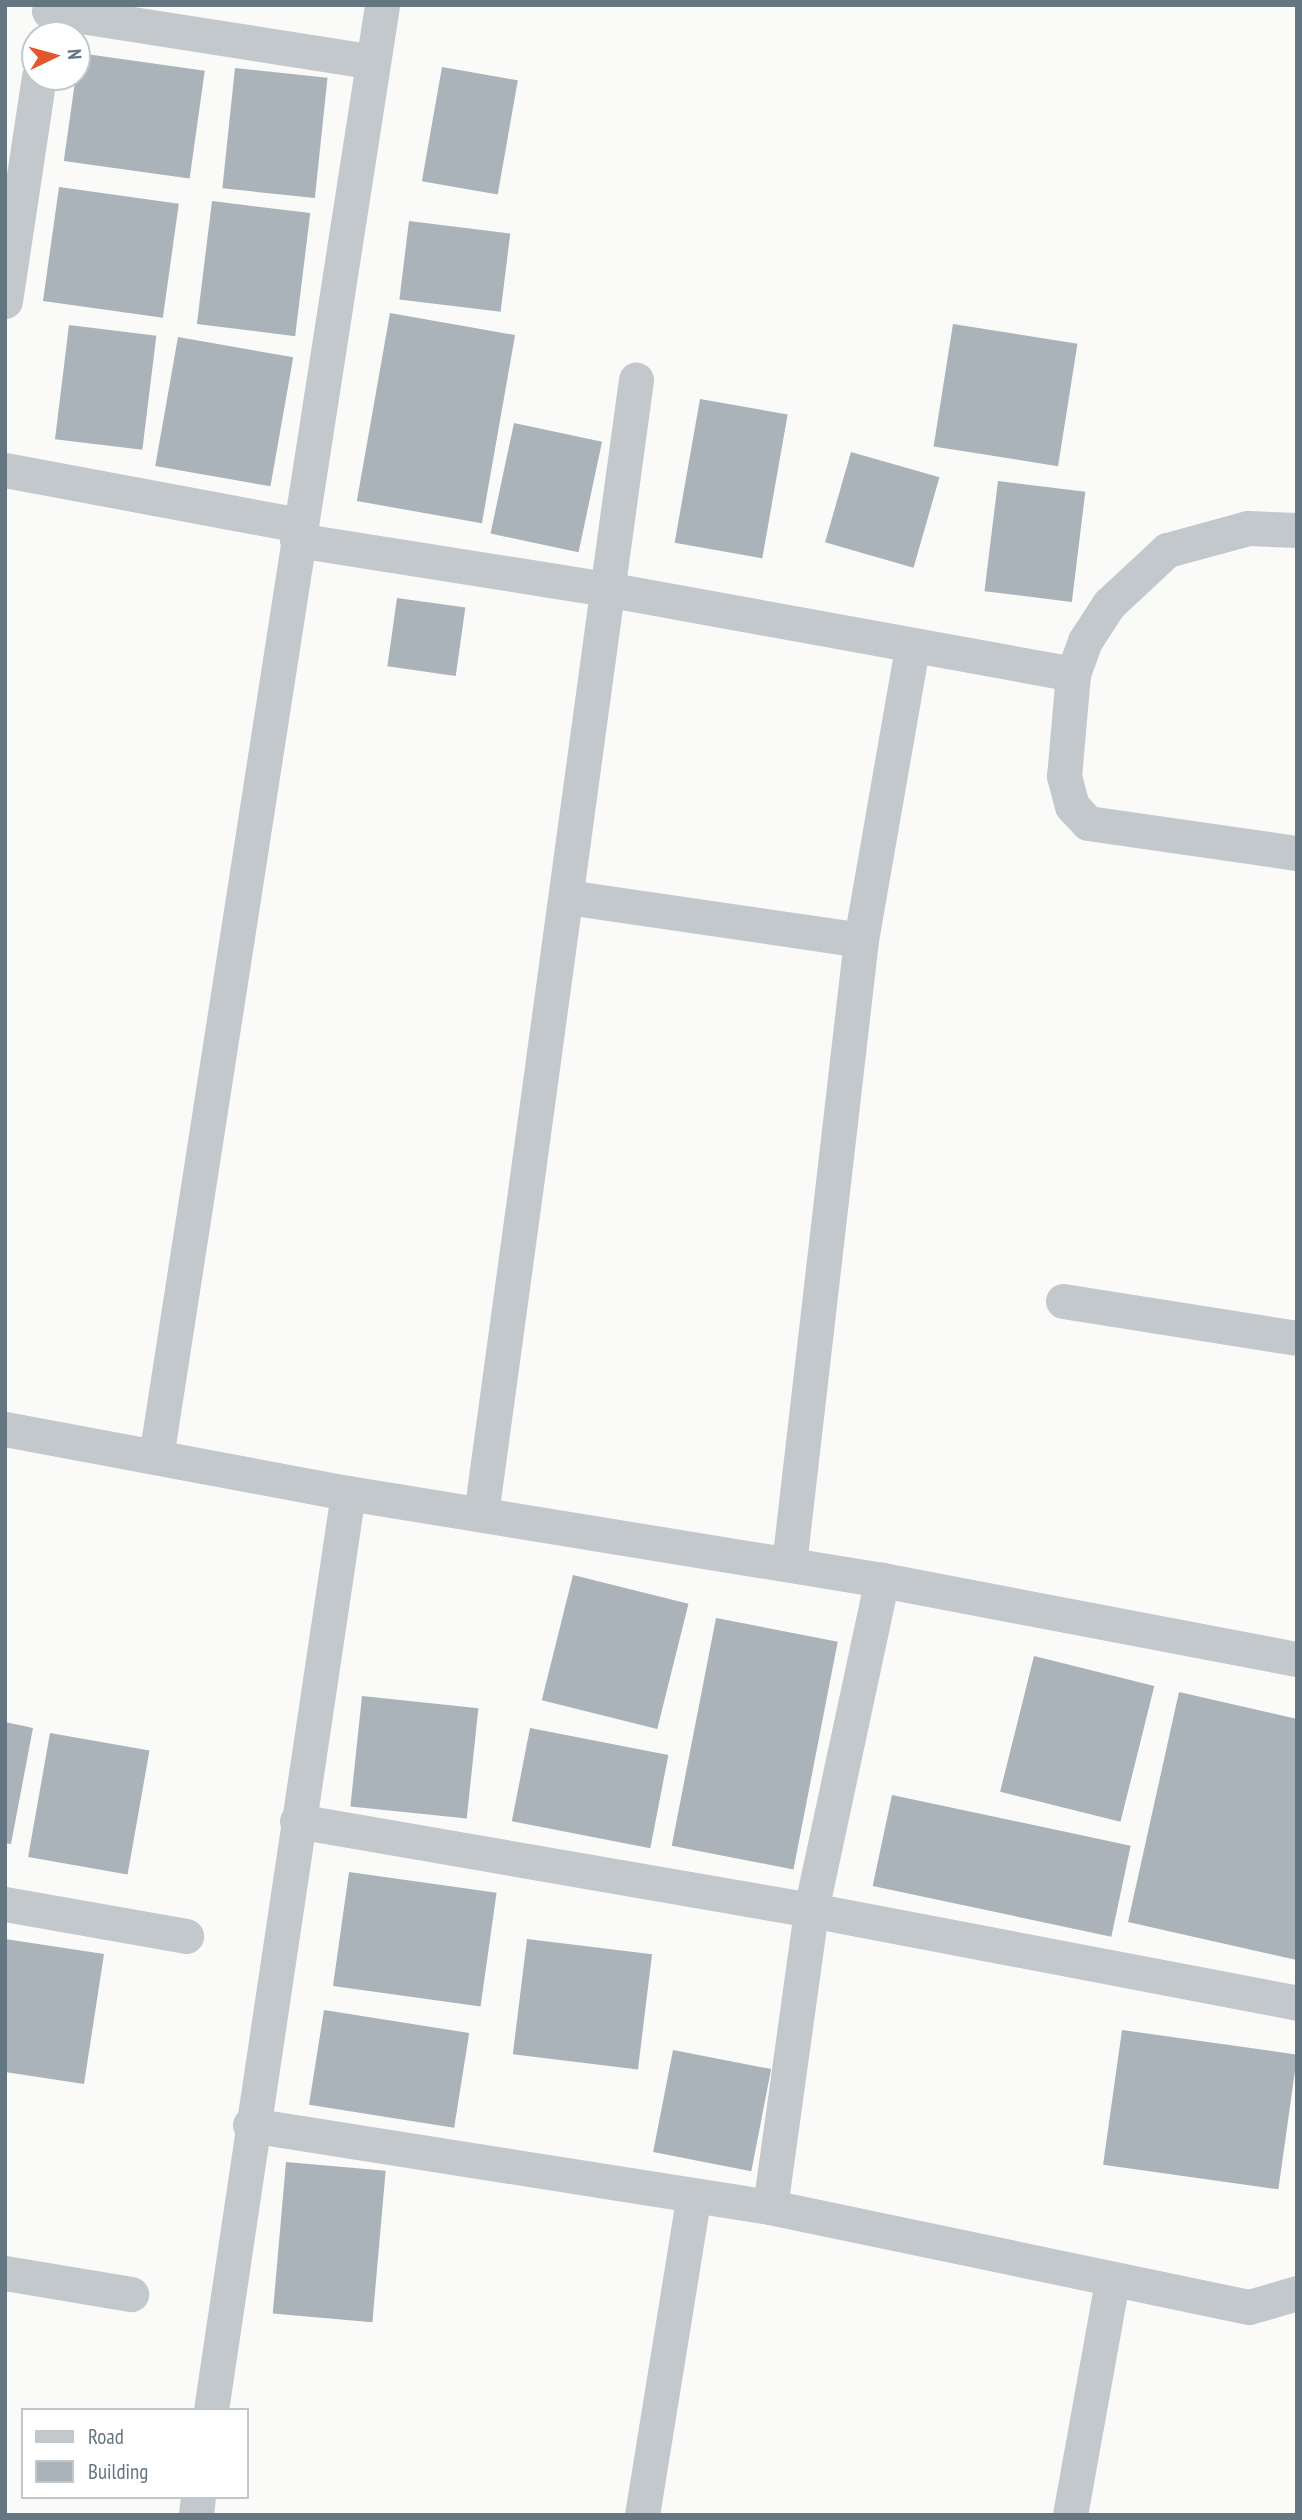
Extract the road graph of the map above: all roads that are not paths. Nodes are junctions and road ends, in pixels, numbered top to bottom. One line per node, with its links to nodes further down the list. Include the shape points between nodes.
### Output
1 (382, 5): 3 (street)
2 (48, 17): 3 (street)
3 (373, 62): 9 (street)
4 (37, 91): 5 (street)
5 (5, 302)
6 (636, 380): 10 (street)
7 (5, 470): 9 (street)
8 (1297, 530): 12 (street, via 1248,528 1167,550 1110,604 1085,641)
9 (298, 532): 10 (street); 19 (street)
10 (607, 589): 11 (street); 14 (street)
11 (912, 648): 12 (street); 15 (street)
12 (1073, 674): 13 (street, via 1065,776 1072,806 1088,823)
13 (1297, 853)
14 (567, 897): 15 (street); 21 (street)
15 (861, 940): 22 (street)
16 (1063, 1301): 17 (street)
17 (1297, 1338)
18 (5, 1429): 19 (street)
19 (156, 1457): 20 (street)
20 (348, 1493): 21 (street); 25 (street)
21 (481, 1514): 22 (street)
22 (789, 1564): 23 (street)
23 (881, 1580): 24 (street); 27 (street)
24 (1297, 1659)
25 (297, 1821): 27 (street); 30 (street)
26 (5, 1904): 28 (street)
27 (811, 1910): 29 (street); 32 (street)
28 (186, 1936)
29 (1297, 2003)
30 (250, 2125): 31 (street); 37 (street)
31 (694, 2195): 32 (street); 38 (street)
32 (770, 2207): 34 (street)
33 (5, 2273): 36 (street)
34 (1112, 2281): 35 (street, via 1249,2306); 39 (street)
35 (1297, 2293)
36 (131, 2294)
37 (211, 2408)
38 (642, 2515)
39 (1070, 2515)

